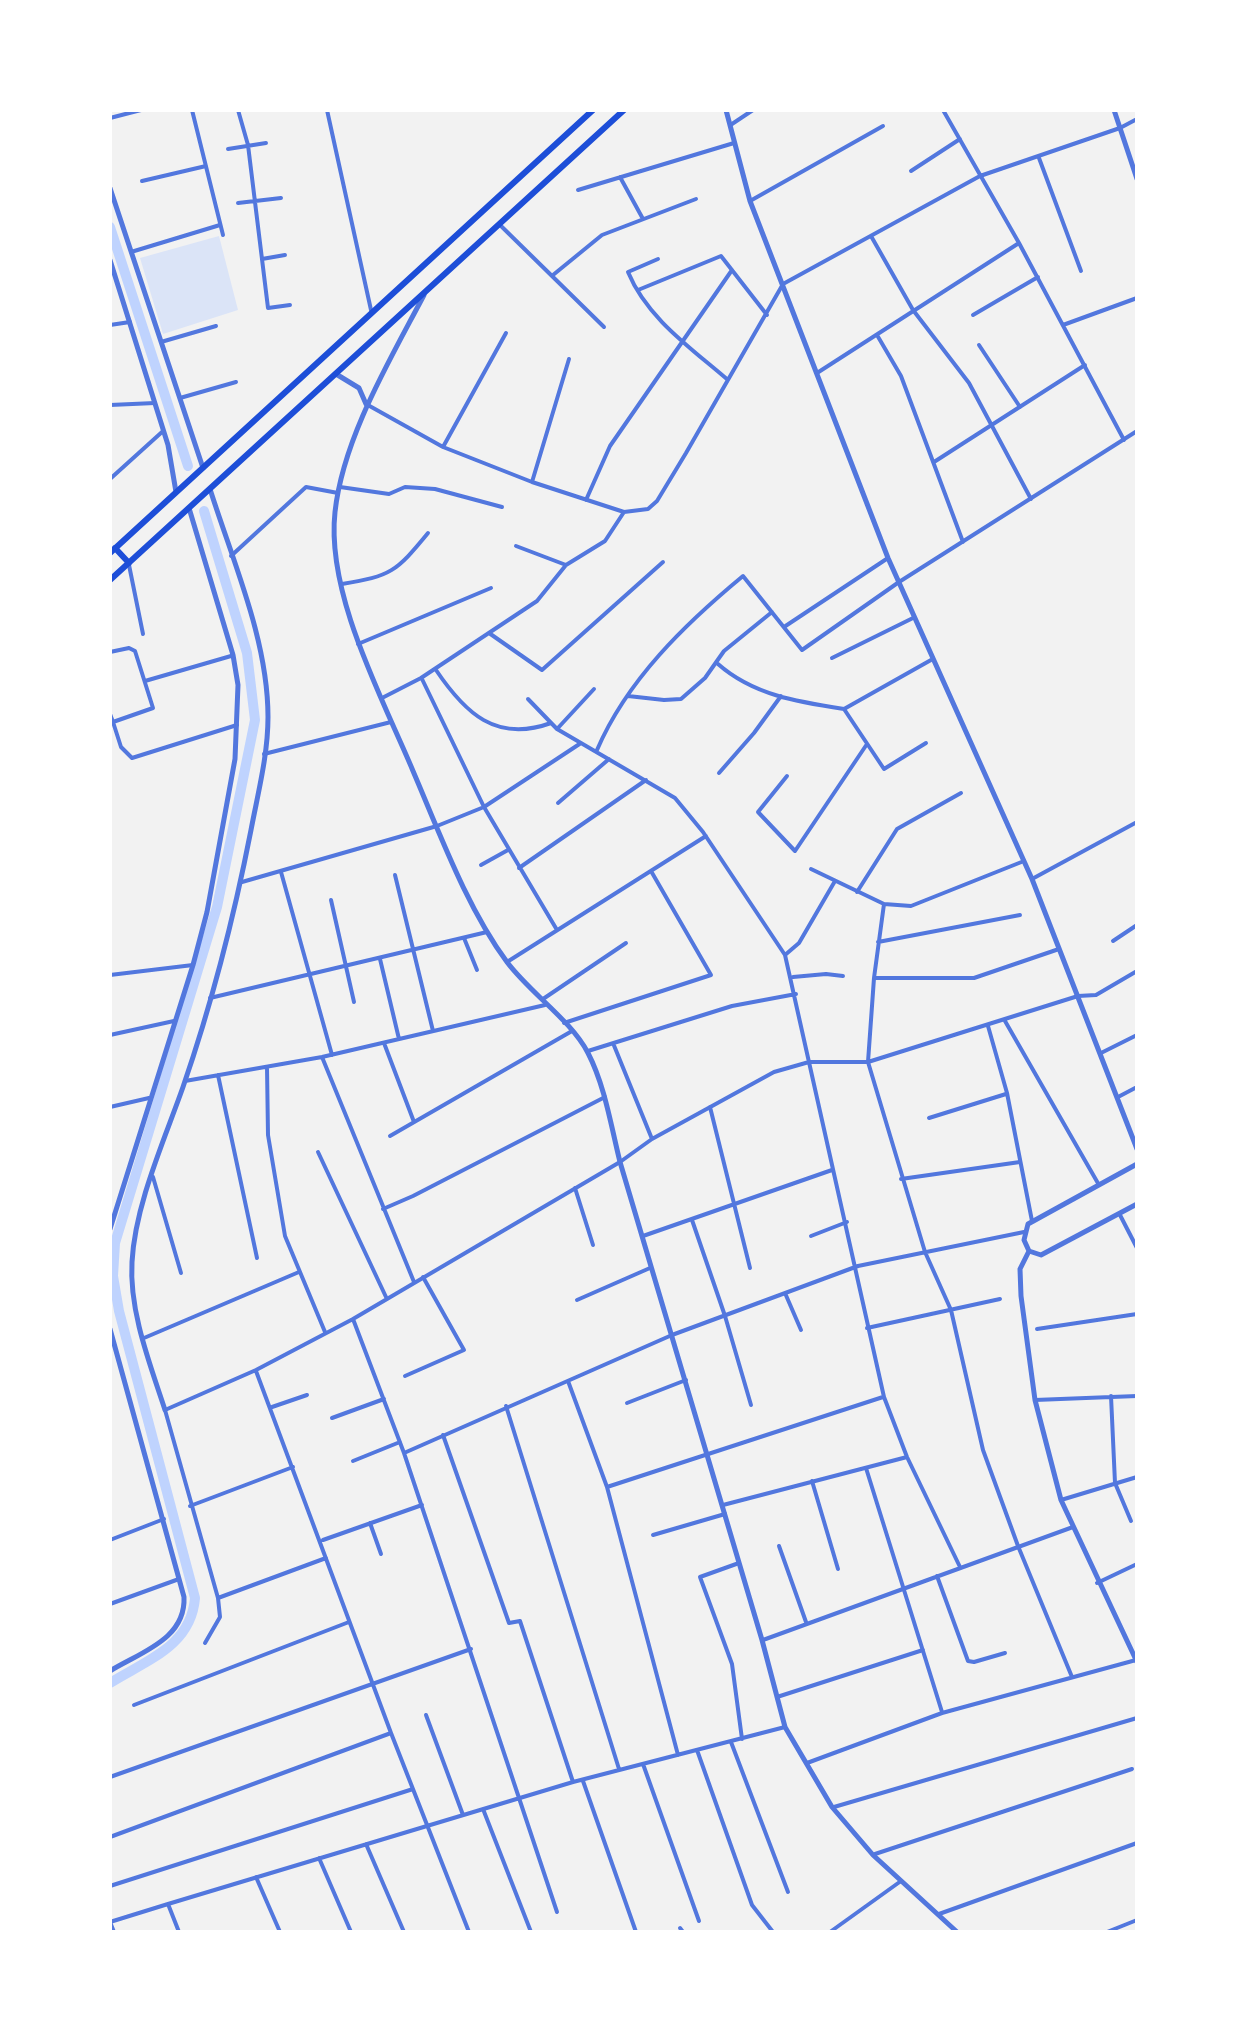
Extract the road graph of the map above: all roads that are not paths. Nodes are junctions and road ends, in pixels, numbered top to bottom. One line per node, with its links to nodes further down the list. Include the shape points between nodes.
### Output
1 (141, 110): 11 (street)
2 (192, 110): 22 (street)
3 (238, 110): 19 (street)
4 (327, 110): 56 (street)
5 (593, 110): 56 (main road)
6 (624, 110): 37 (main road)
7 (726, 110): 13 (street)
8 (753, 110): 13 (street)
9 (943, 110): 16 (street)
10 (1114, 110): 15 (street)
11 (110, 118)
12 (1137, 119): 15 (street)
13 (729, 125): 18 (street)
14 (883, 126): 32 (street)
15 (1120, 128): 21 (street); 26 (street)
16 (960, 139): 23 (street); 24 (street)
17 (266, 143): 19 (street)
18 (734, 143): 25 (street); 32 (street)
19 (248, 145): 20 (street); 33 (street)
20 (228, 149)
21 (1038, 157): 24 (street); 47 (street)
22 (206, 166): 27 (street); 36 (street)
23 (911, 172)
24 (980, 176): 39 (street); 40 (street)
25 (620, 177): 29 (street); 35 (street)
26 (1137, 179)
27 (142, 181)
28 (110, 188): 41 (street)
29 (578, 190)
30 (280, 198): 33 (street)
31 (696, 199): 35 (street)
32 (750, 201): 50 (street)
33 (255, 202): 34 (street); 44 (street)
34 (238, 203)
35 (643, 219): 48 (street, via 602,234)
36 (220, 225): 38 (street); 41 (street)
37 (499, 225): 48 (street); 52 (main road)
38 (223, 235)
39 (871, 236): 50 (street); 55 (street)
40 (1020, 243): 49 (street); 55 (street)
41 (131, 252): 66 (street)
42 (285, 255): 44 (street)
43 (658, 258): 51 (street, via 628,272)
44 (262, 259): 54 (street, via 268,308)
45 (110, 260): 59 (street)
46 (732, 270): 51 (street, via 722,256); 57 (street); 67 (street)
47 (1081, 271)
48 (553, 275): 63 (street)
49 (1038, 277): 58 (street); 61 (street)
50 (783, 284): 57 (street); 71 (street)
51 (638, 290): 67 (street)
52 (426, 292): 72 (main road); 77 (street)
53 (1137, 298): 61 (street)
54 (290, 305)
55 (913, 310): 65 (street); 80 (street)
56 (372, 314): 86 (main road)
57 (767, 315): 73 (street)
58 (973, 315)
59 (130, 322): 60 (street); 76 (street)
60 (110, 325)
61 (1063, 325): 70 (street)
62 (216, 326): 66 (street)
63 (604, 326)
64 (506, 332): 84 (street)
65 (877, 335): 71 (street); 85 (street, via 901,376)
66 (161, 342): 75 (street)
67 (684, 342): 73 (street); 93 (street, via 610,446)
68 (979, 345): 79 (street)
69 (569, 359): 88 (street)
70 (1085, 366): 79 (street); 83 (street)
71 (817, 373): 102 (street)
72 (336, 374): 77 (street, via 359,388); 89 (main road)
73 (728, 380): 96 (street, via 648,509)
74 (236, 382): 75 (street)
75 (180, 398): 86 (street)
76 (155, 403): 78 (street); 81 (street)
77 (366, 404): 84 (street); 90 (street)
78 (110, 405)
79 (1020, 407): 80 (street)
80 (994, 424): 85 (street); 92 (street)
81 (164, 431): 87 (street); 91 (street)
82 (1137, 431): 83 (street)
83 (1124, 440): 92 (street)
84 (443, 446): 88 (street)
85 (934, 462): 98 (street)
86 (203, 468): 91 (main road)
87 (110, 479)
88 (532, 482): 93 (street)
89 (210, 489): 95 (main road); 101 (street)
90 (339, 490): 94 (street, via 435,489); 101 (street, via 306,487); 108 (street, via 333,542)
91 (176, 493): 100 (main road)
92 (1031, 499): 98 (street)
93 (586, 500): 96 (street)
94 (502, 507)
95 (189, 508): 104 (main road); 117 (street)
96 (624, 512): 105 (street, via 605,541)
97 (428, 534): 108 (street, via 387,575)
98 (963, 542): 107 (street)
99 (516, 546): 105 (street)
100 (113, 551): 104 (main road)
101 (231, 556): 140 (street, via 266,685)
102 (888, 558): 107 (street); 112 (street)
103 (663, 562): 113 (street, via 542,670)
104 (129, 563): 106 (main road); 114 (street)
105 (566, 565): 113 (street, via 537,602)
106 (110, 580)
107 (898, 582): 111 (street); 112 (street, via 802,650)
108 (342, 584): 115 (street)
109 (492, 588): 115 (street)
110 (772, 611): 112 (street); 120 (street); 125 (street, via 743,576 664,648)
111 (912, 618): 118 (street); 119 (street)
112 (784, 627)
113 (489, 633): 121 (street)
114 (143, 634)
115 (358, 644): 127 (street)
116 (110, 652): 123 (street, via 136,651)
117 (232, 655): 123 (street); 134 (street)
118 (832, 658)
119 (931, 660): 129 (street); 152 (street)
120 (718, 664): 125 (street, via 681,699); 126 (street, via 735,680)
121 (435, 668): 122 (street); 133 (street, via 467,710 494,725 514,730)
122 (421, 678): 127 (street); 147 (street)
123 (145, 681): 131 (street, via 153,708)
124 (594, 689): 135 (street)
125 (628, 696): 139 (street)
126 (780, 696): 129 (street); 142 (street)
127 (382, 698): 132 (street)
128 (528, 699): 133 (street)
129 (844, 709): 138 (street)
130 (110, 714): 131 (street)
131 (112, 722): 134 (street, via 132,758)
132 (392, 722): 140 (street); 149 (street)
133 (551, 723): 135 (street)
134 (238, 726): 178 (street)
135 (556, 729): 136 (street)
136 (581, 743): 139 (street); 147 (street)
137 (926, 743): 138 (street, via 884,768)
138 (868, 744): 143 (street, via 794,852 758,812)
139 (597, 751): 141 (street)
140 (264, 754): 161 (street)
141 (610, 758): 144 (street); 146 (street)
142 (718, 773)
143 (788, 776)
144 (646, 780): 150 (street, via 675,798); 154 (street)
145 (962, 793): 162 (street, via 897,829)
146 (558, 803)
147 (484, 807): 149 (street); 151 (street)
148 (1137, 822): 159 (street)
149 (437, 826): 157 (street); 168 (street)
150 (706, 836): 156 (street); 175 (street)
151 (509, 849): 153 (street); 154 (street)
152 (1024, 861): 159 (street); 164 (street, via 910,906)
153 (481, 865)
154 (519, 868): 167 (street)
155 (812, 868): 160 (street)
156 (652, 871): 167 (street); 194 (street, via 712,975)
157 (281, 872): 161 (street); 183 (street)
158 (394, 875): 174 (street)
159 (1032, 879): 173 (street)
160 (835, 880): 162 (street); 175 (street, via 799,944)
161 (240, 883): 189 (street)
162 (857, 892): 164 (street)
163 (330, 900): 179 (street)
164 (884, 904): 171 (street)
165 (1020, 916): 171 (street)
166 (1137, 924): 170 (street)
167 (557, 930): 177 (street)
168 (488, 932): 169 (street); 177 (street)
169 (464, 938): 174 (street); 180 (street)
170 (1112, 941)
171 (878, 942): 186 (street)
172 (626, 944): 191 (street)
173 (1060, 948): 186 (street, via 974,978); 188 (street)
174 (412, 951): 176 (street); 196 (street)
175 (785, 955): 185 (street)
176 (380, 958): 179 (street); 200 (street)
177 (507, 962): 191 (street)
178 (193, 964): 182 (street); 192 (street)
179 (345, 967): 183 (street); 190 (street)
180 (477, 970)
181 (1137, 971): 188 (street, via 1096,995)
182 (110, 976)
183 (311, 976): 189 (street); 205 (street)
184 (843, 976): 185 (street)
185 (791, 978): 187 (street)
186 (874, 978): 208 (street)
187 (796, 994): 202 (street); 207 (street)
188 (1078, 996): 193 (street); 204 (street)
189 (210, 998): 211 (street)
190 (354, 1002)
191 (543, 1003): 194 (street); 196 (street)
192 (175, 1021): 198 (street); 216 (street)
193 (1006, 1021): 195 (street); 231 (street)
194 (563, 1023): 197 (street)
195 (988, 1026): 208 (street); 213 (street)
196 (433, 1031): 200 (street)
197 (572, 1032): 203 (street); 220 (street)
198 (110, 1035)
199 (1137, 1036): 204 (street)
200 (398, 1039): 201 (street)
201 (384, 1042): 205 (street); 220 (street)
202 (613, 1043): 203 (street); 222 (street)
203 (587, 1051): 214 (street)
204 (1101, 1053): 215 (street)
205 (332, 1054): 206 (street)
206 (322, 1057): 209 (street); 235 (street)
207 (809, 1062): 208 (street); 218 (street, via 774,1072); 228 (street)
208 (868, 1062): 230 (street)
209 (267, 1066): 210 (street); 252 (street, via 268,1135 285,1236)
210 (218, 1075): 211 (street); 248 (street)
211 (185, 1081): 229 (street)
212 (1137, 1087): 215 (street)
213 (1006, 1093): 219 (street); 226 (street)
214 (604, 1097): 225 (street); 235 (street)
215 (1118, 1097): 223 (street)
216 (152, 1098): 217 (street); 240 (street)
217 (110, 1107)
218 (710, 1107): 222 (street); 234 (street)
219 (929, 1118)
220 (414, 1122): 221 (street)
221 (390, 1136)
222 (652, 1139): 225 (street)
223 (1137, 1149)
224 (318, 1152): 257 (street)
225 (620, 1162): 232 (street); 242 (street)
226 (1020, 1162): 230 (street); 239 (street)
227 (1137, 1164): 231 (street)
228 (834, 1170): 234 (street); 238 (street)
229 (153, 1177): 253 (street); 270 (street, via 131,1264)
230 (901, 1180): 246 (street)
231 (1099, 1185): 239 (street)
232 (574, 1186): 244 (street); 254 (street)
233 (1137, 1204): 236 (street)
234 (734, 1205): 237 (street); 251 (street)
235 (383, 1208): 255 (street)
236 (1120, 1214): 245 (street); 247 (street, via 1041,1256)
237 (692, 1220): 242 (street); 262 (street)
238 (847, 1222): 243 (street); 249 (street)
239 (1032, 1222): 241 (street)
240 (110, 1230)
241 (1024, 1232): 246 (street); 247 (street)
242 (644, 1236): 250 (street)
243 (811, 1236)
244 (593, 1245)
245 (1137, 1248)
246 (925, 1252): 249 (street); 260 (street)
247 (1029, 1252): 282 (street, via 1020,1269)
248 (257, 1258)
249 (858, 1266): 256 (street); 264 (street)
250 (652, 1267): 259 (street); 269 (street)
251 (750, 1268)
252 (299, 1272): 268 (street); 270 (street)
253 (182, 1273)
254 (423, 1277): 255 (street); 274 (street, via 464,1350)
255 (414, 1282): 257 (street)
256 (785, 1293): 262 (street); 267 (street)
257 (387, 1298): 263 (street)
258 (1000, 1299): 260 (street)
259 (577, 1300)
260 (951, 1310): 264 (street); 314 (street, via 984,1450)
261 (1137, 1314): 266 (street)
262 (725, 1316): 269 (street); 284 (street)
263 (352, 1319): 268 (street); 281 (street)
264 (867, 1328): 280 (street)
265 (110, 1329): 271 (street)
266 (1038, 1329)
267 (801, 1330)
268 (326, 1334): 273 (street)
269 (672, 1335): 275 (street); 276 (street)
270 (144, 1338): 287 (street)
271 (118, 1361): 272 (street); 306 (street)
272 (110, 1364)
273 (256, 1370): 286 (street); 287 (street)
274 (405, 1376)
275 (686, 1380): 283 (street); 292 (street)
276 (568, 1381): 285 (street); 300 (street)
277 (307, 1396): 286 (street)
278 (1111, 1396): 279 (street); 282 (street); 299 (street)
279 (1137, 1396)
280 (884, 1397): 292 (street); 293 (street)
281 (384, 1399): 288 (street); 290 (street)
282 (1034, 1400): 301 (street)
283 (626, 1403)
284 (750, 1405)
285 (506, 1406): 289 (street); 352 (street)
286 (272, 1408): 295 (street)
287 (165, 1410): 304 (street)
288 (332, 1418)
289 (442, 1435): 291 (street); 355 (street, via 509,1623 520,1621)
290 (400, 1442): 291 (street); 294 (street)
291 (404, 1453): 302 (street)
292 (708, 1456): 300 (street); 303 (street)
293 (908, 1457): 296 (street); 319 (street)
294 (353, 1461)
295 (293, 1466): 304 (street); 312 (street)
296 (866, 1468): 298 (street); 324 (street)
297 (1137, 1477): 299 (street)
298 (812, 1481): 303 (street); 320 (street)
299 (1115, 1484): 301 (street); 307 (street)
300 (607, 1487): 348 (street)
301 (1060, 1500): 309 (street)
302 (422, 1505): 308 (street); 331 (street)
303 (723, 1505): 305 (street)
304 (190, 1506): 325 (street)
305 (725, 1514): 310 (street); 317 (street)
306 (164, 1520): 311 (street); 322 (street)
307 (1132, 1521)
308 (370, 1523): 312 (street); 315 (street)
309 (1073, 1526): 314 (street); 323 (street)
310 (654, 1534)
311 (110, 1540)
312 (320, 1540): 316 (street)
313 (780, 1546): 328 (street)
314 (1018, 1546): 319 (street); 336 (street)
315 (381, 1554)
316 (326, 1557): 325 (street); 327 (street)
317 (740, 1563): 329 (street); 345 (street, via 700,1578 732,1664)
318 (1137, 1564): 323 (street)
319 (960, 1568): 321 (street)
320 (838, 1569)
321 (938, 1576): 324 (street); 333 (street, via 968,1661)
322 (179, 1579): 326 (street); 335 (street, via 185,1614 180,1625)
323 (1098, 1583): 334 (street)
324 (905, 1588): 328 (street); 332 (street)
325 (218, 1598): 330 (street, via 220,1617)
326 (110, 1604)
327 (350, 1621): 337 (street); 339 (street)
328 (807, 1624): 329 (street)
329 (762, 1640): 338 (street)
330 (205, 1643)
331 (470, 1649): 337 (street); 357 (street)
332 (923, 1650): 338 (street); 340 (street)
333 (1005, 1653)
334 (1136, 1661): 336 (street)
335 (110, 1671)
336 (1072, 1677): 340 (street)
337 (373, 1684): 344 (street); 353 (street)
338 (777, 1697): 343 (street)
339 (134, 1705)
340 (942, 1713): 350 (street)
341 (426, 1715): 360 (street)
342 (1137, 1718): 358 (street)
343 (785, 1727): 345 (street); 350 (street)
344 (391, 1733): 356 (street); 362 (street)
345 (742, 1739): 346 (street)
346 (731, 1742): 347 (street); 370 (street)
347 (697, 1750): 348 (street); 386 (street, via 752,1905)
348 (678, 1755): 349 (street)
349 (643, 1764): 352 (street); 375 (street)
350 (804, 1764): 358 (street)
351 (1132, 1769): 365 (street)
352 (619, 1770): 354 (street)
353 (110, 1777)
354 (583, 1780): 355 (street); 385 (street)
355 (574, 1782): 357 (street)
356 (413, 1789): 361 (street); 369 (street)
357 (519, 1799): 359 (street); 372 (street)
358 (832, 1807): 365 (street)
359 (484, 1809): 360 (street); 384 (street)
360 (464, 1815): 361 (street)
361 (428, 1825): 364 (street); 383 (street)
362 (110, 1837)
363 (1137, 1843): 373 (street)
364 (366, 1844): 366 (street); 382 (street)
365 (872, 1855): 368 (street)
366 (320, 1858): 367 (street); 381 (street)
367 (256, 1877): 371 (street); 380 (street)
368 (900, 1881): 373 (street); 387 (street)
369 (110, 1886)
370 (788, 1892)
371 (168, 1904): 376 (street); 379 (street)
372 (557, 1912)
373 (938, 1915): 377 (street)
374 (1137, 1920): 390 (street)
375 (699, 1921)
376 (110, 1922): 378 (street)
377 (949, 1925): 388 (street); 389 (street)
378 (114, 1932)
379 (179, 1932)
380 (280, 1932)
381 (352, 1932)
382 (404, 1932)
383 (469, 1932)
384 (532, 1932)
385 (636, 1932)
386 (773, 1932)
387 (830, 1932)
388 (939, 1932)
389 (957, 1932)
390 (1106, 1932)

